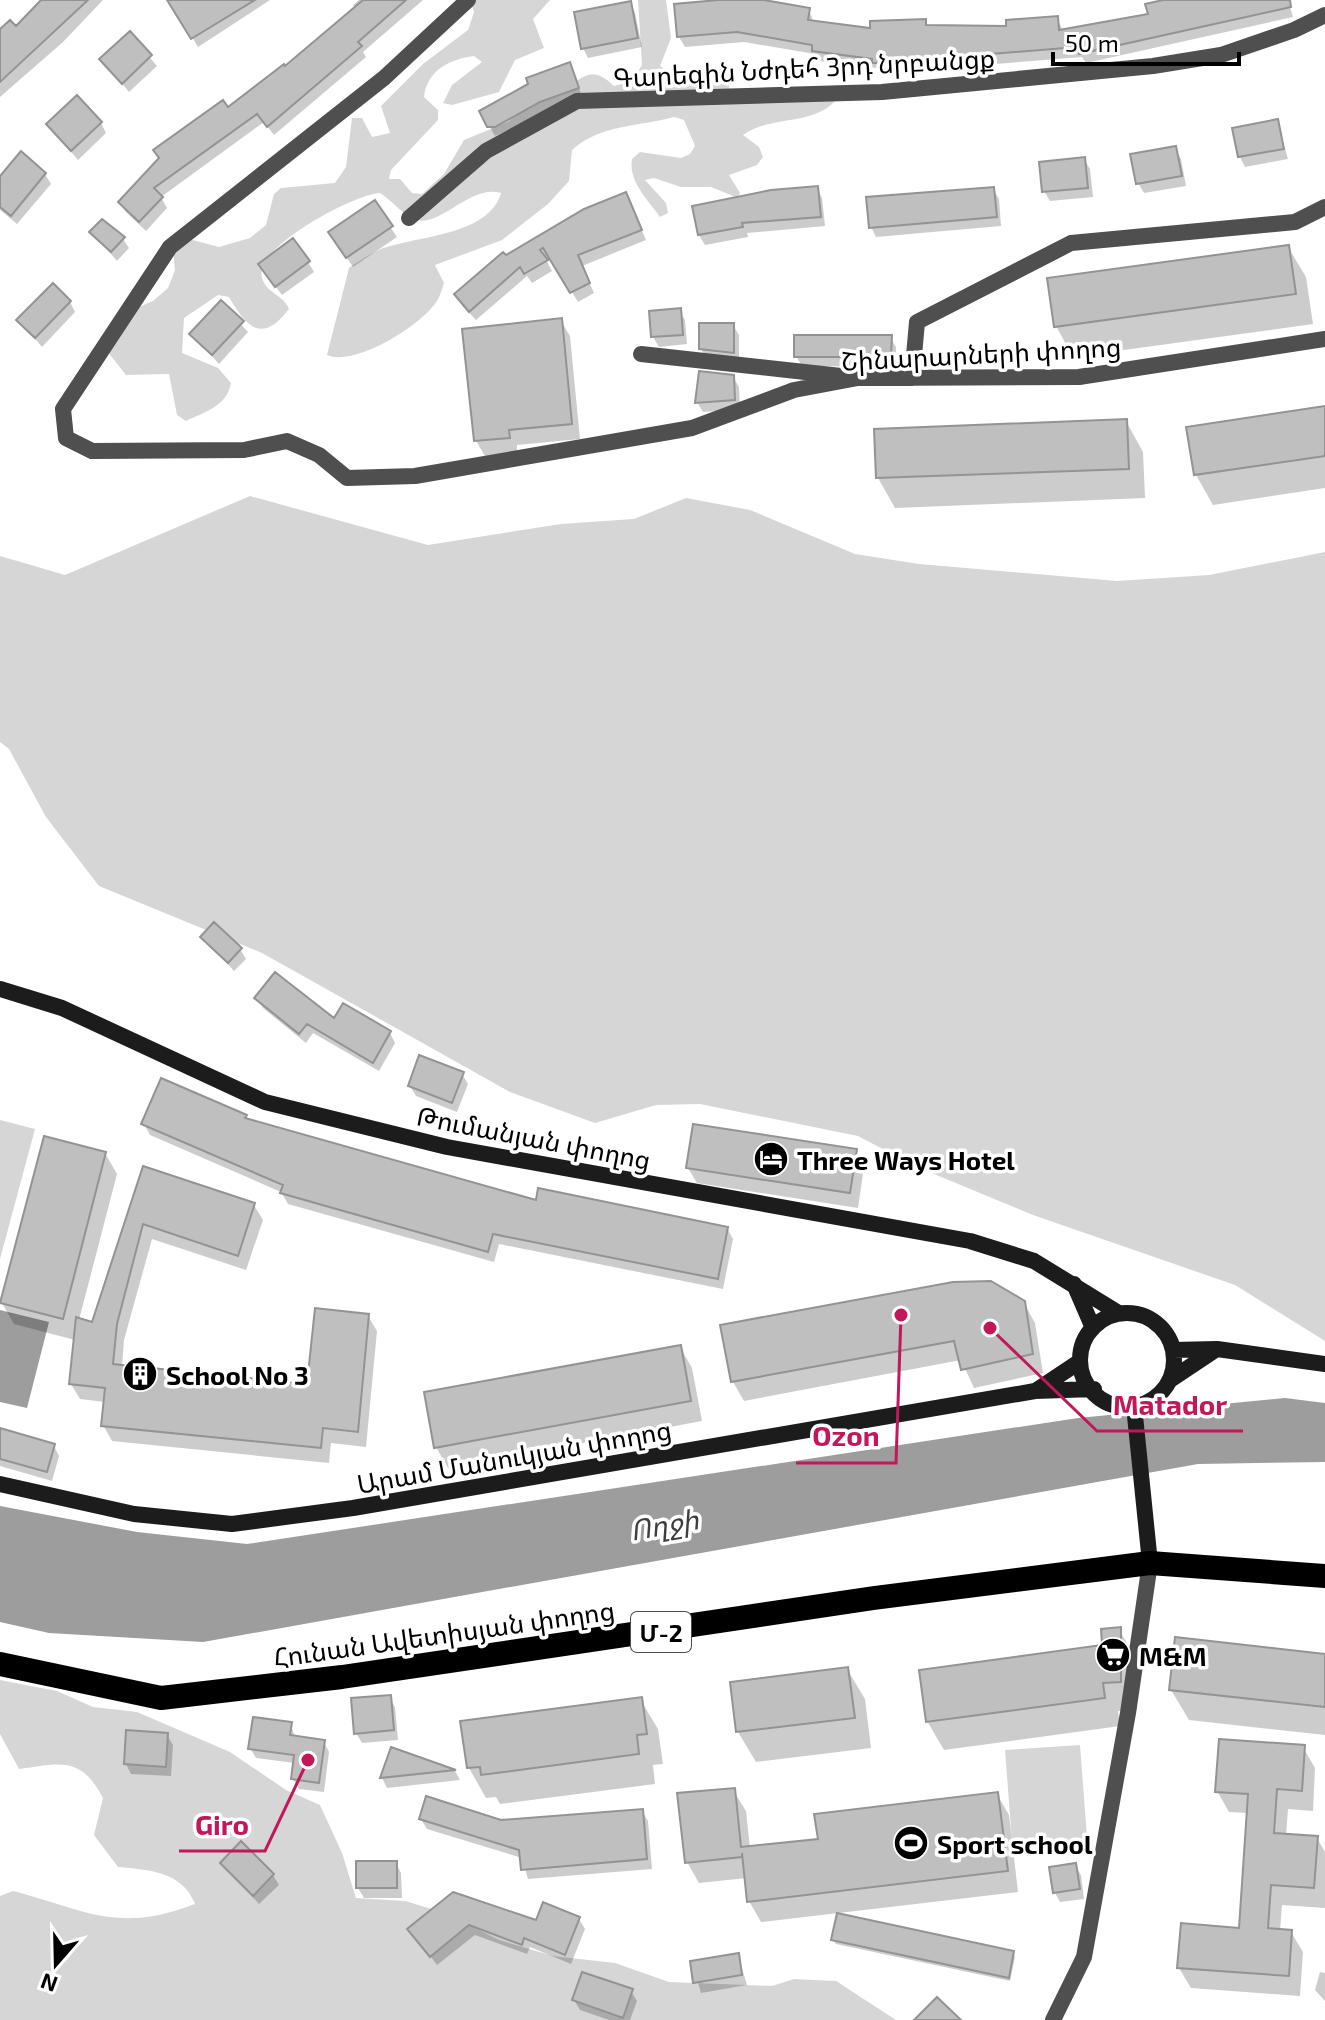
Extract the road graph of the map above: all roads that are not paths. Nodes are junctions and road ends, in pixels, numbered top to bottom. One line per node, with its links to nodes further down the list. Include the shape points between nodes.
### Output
1 (468, 0): 7 (street, Շինարարների փողոց, via 384,78 170,247 63,409 66,438 92,451 244,450 287,441 319,455 347,478 415,476 692,428 794,390)
2 (1325, 15): 4 (street, Գարեգին Նժդեհ 3րդ նրբանցք, via 1221,55 1153,66 882,92 577,101 486,151)
3 (1325, 207): 8 (street, via 1295,222 1071,243 917,322)
4 (409, 218)
5 (1325, 339): 8 (street, Շինարարների փողոց, via 1079,377)
6 (641, 354): 7 (street)
7 (858, 378): 8 (street, Շինարարների փողոց)
8 (912, 378)
9 (0, 989): 10 (street, Թումանյան փողոց, via 62,1008 261,1101 447,1147 970,1241 1034,1261)
10 (1074, 1282): 11 (street, Թումանյան փողոց); 12 (street)
11 (1117, 1312): 12 (street); 14 (street, via 1150,1319 1163,1329)
12 (1093, 1328): 15 (street)
13 (1217, 1349): 14 (street); 16 (street); 17 (street)
14 (1173, 1350): 17 (street)
15 (1079, 1362): 18 (street); 19 (street, Արամ Մանուկյան փողոց)
16 (1325, 1364)
17 (1170, 1380): 20 (street, via 1157,1396)
18 (1094, 1389): 19 (street, Արամ Մանուկյան փողոց); 20 (street, via 1114,1404)
19 (1035, 1391): 21 (street, Արամ Մանուկյան փողոց, via 232,1524 134,1514)
20 (1135, 1408): 22 (street)
21 (0, 1484)
22 (1150, 1563): 23 (highway, Հունան Ավետիսյան փողոց / Մ-2); 24 (highway, Հունան Ավետիսյան փողոց / Մ-2, via 161,1698); 25 (street, via 1084,1957)
23 (1325, 1576)
24 (0, 1664)
25 (1053, 2020)

